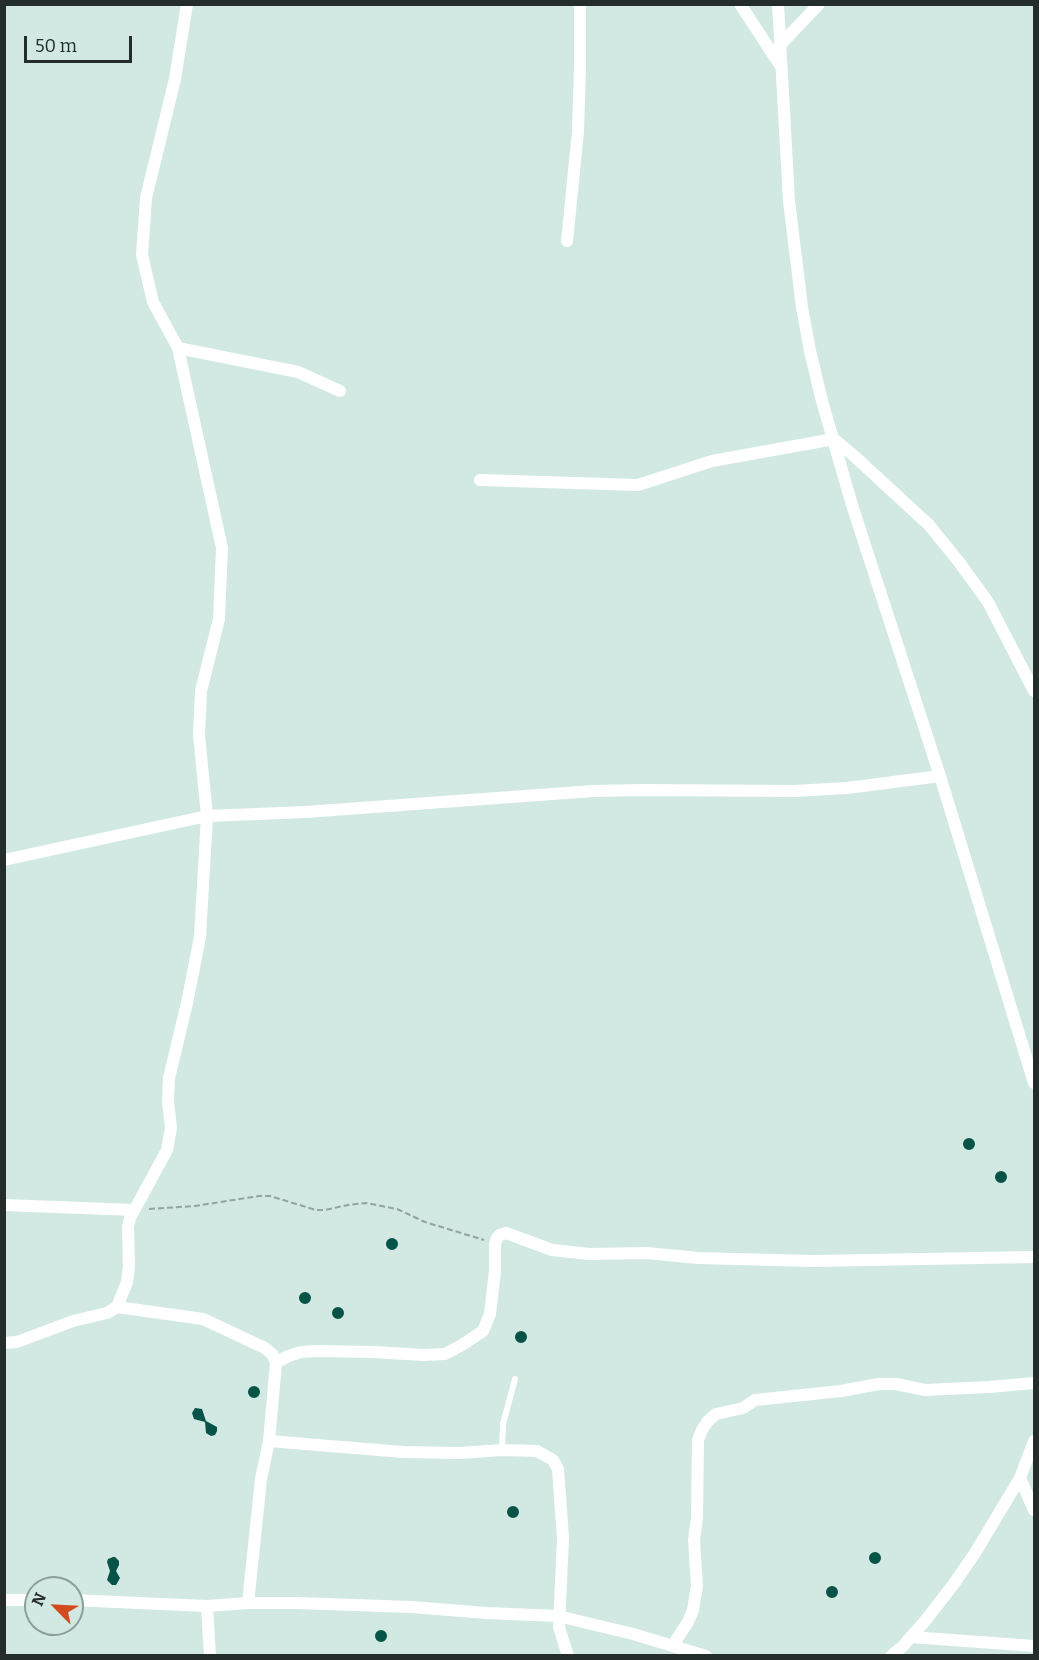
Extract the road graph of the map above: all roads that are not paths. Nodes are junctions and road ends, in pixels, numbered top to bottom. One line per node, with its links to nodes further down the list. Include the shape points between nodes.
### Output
1 (187, 4): 9 (street, via 175,79 146,198 142,255 153,302)
2 (580, 4): 8 (street, via 578,130)
3 (740, 4): 7 (street)
4 (778, 4): 6 (street)
5 (819, 4): 6 (street)
6 (780, 45): 7 (street)
7 (781, 66): 11 (street, via 789,201 802,307 812,361)
8 (567, 241)
9 (178, 348): 10 (street, via 297,372); 15 (street, via 222,548 219,620 201,691 199,735)
10 (340, 391)
11 (834, 439): 12 (street, via 712,461 639,485); 13 (street, via 929,525 959,562 988,602); 14 (street)
12 (480, 480)
13 (1035, 692)
14 (940, 776): 15 (street, via 794,791 593,791); 17 (street)
15 (207, 816): 16 (street); 19 (street, via 200,937 169,1078 171,1128 167,1150)
16 (4, 860)
17 (1035, 1083)
18 (4, 1205): 19 (street)
19 (134, 1210): 21 (street, via 128,1227 127,1282)
20 (1035, 1257): 23 (street, via 813,1261 589,1254 552,1250 506,1233 495,1244 490,1314 483,1331 462,1345 445,1354 423,1355 300,1352)
21 (117, 1307): 22 (street); 23 (street, via 203,1319 265,1348)
22 (4, 1343)
23 (276, 1363): 26 (street)
24 (515, 1379): 28 (lane, via 503,1424)
25 (1035, 1383): 37 (street, via 924,1390 879,1384 755,1400 743,1408 716,1414 698,1440 694,1540 697,1586 693,1610)
26 (268, 1441): 28 (street, via 403,1452); 34 (street)
27 (1035, 1441): 29 (street)
28 (502, 1450): 36 (street, via 537,1451 553,1460 558,1469 563,1538)
29 (1020, 1478): 30 (street); 38 (street, via 953,1586)
30 (1035, 1510)
31 (24, 1599): 32 (street)
32 (4, 1600)
33 (84, 1601): 35 (street)
34 (248, 1603): 35 (street); 36 (street)
35 (207, 1606): 40 (street)
36 (558, 1616): 37 (street); 41 (street)
37 (673, 1645): 42 (street)
38 (905, 1646): 39 (street); 43 (street)
39 (1035, 1646)
40 (210, 1656)
41 (568, 1656)
42 (706, 1656)
43 (891, 1656)

